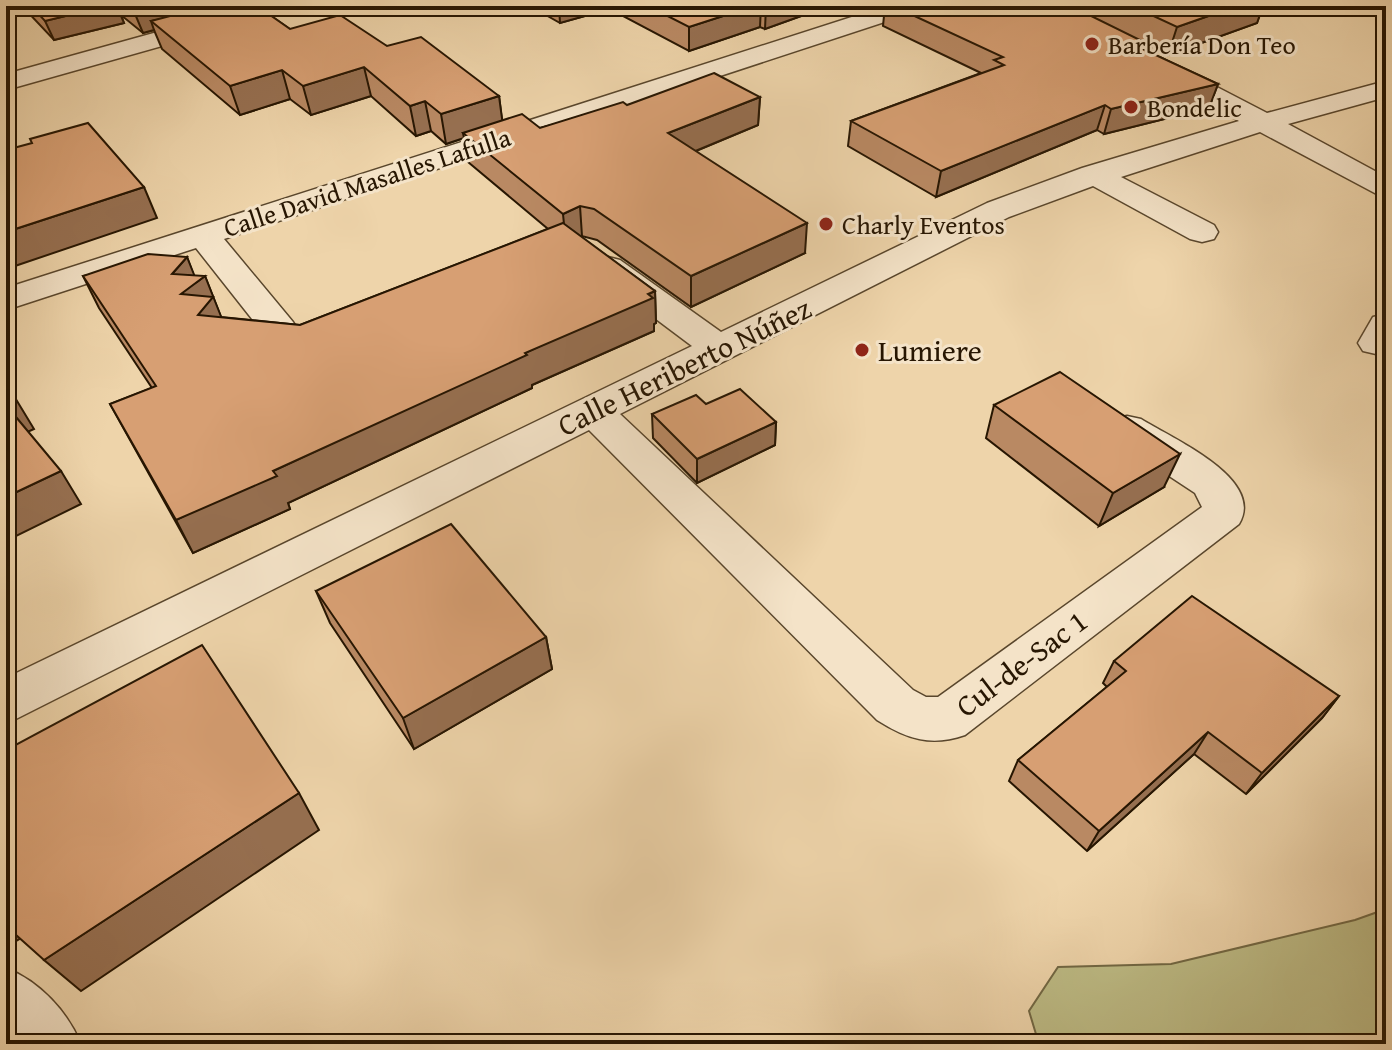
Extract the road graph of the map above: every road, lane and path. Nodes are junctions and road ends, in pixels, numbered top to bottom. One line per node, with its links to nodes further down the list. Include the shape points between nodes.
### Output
1 (278, 6): 4 (street)
2 (910, 6): 10 (street, Calle David Masalles Lafulla)
3 (1137, 54): 6 (street)
4 (6, 82)
5 (1386, 89): 6 (street, Calle Heriberto Núñez)
6 (1263, 120): 7 (street, Calle Heriberto Núñez); 8 (street)
7 (1093, 174): 9 (street); 14 (street, Calle Heriberto Núñez, via 998,210)
8 (1386, 190)
9 (1202, 232)
10 (203, 235): 12 (street, Calle David Masalles Lafulla); 13 (street)
11 (583, 249): 14 (street)
12 (6, 299)
13 (280, 330)
14 (719, 348): 16 (street, Calle Heriberto Núñez)
15 (1095, 408): 16 (street, Cul-de-Sac 1, via 1210,482 1222,495 1224,513 947,719 919,719 895,705)
16 (593, 411): 17 (street, Calle Heriberto Núñez)
17 (6, 702)
18 (6, 999): 19 (street)
19 (49, 1044)

